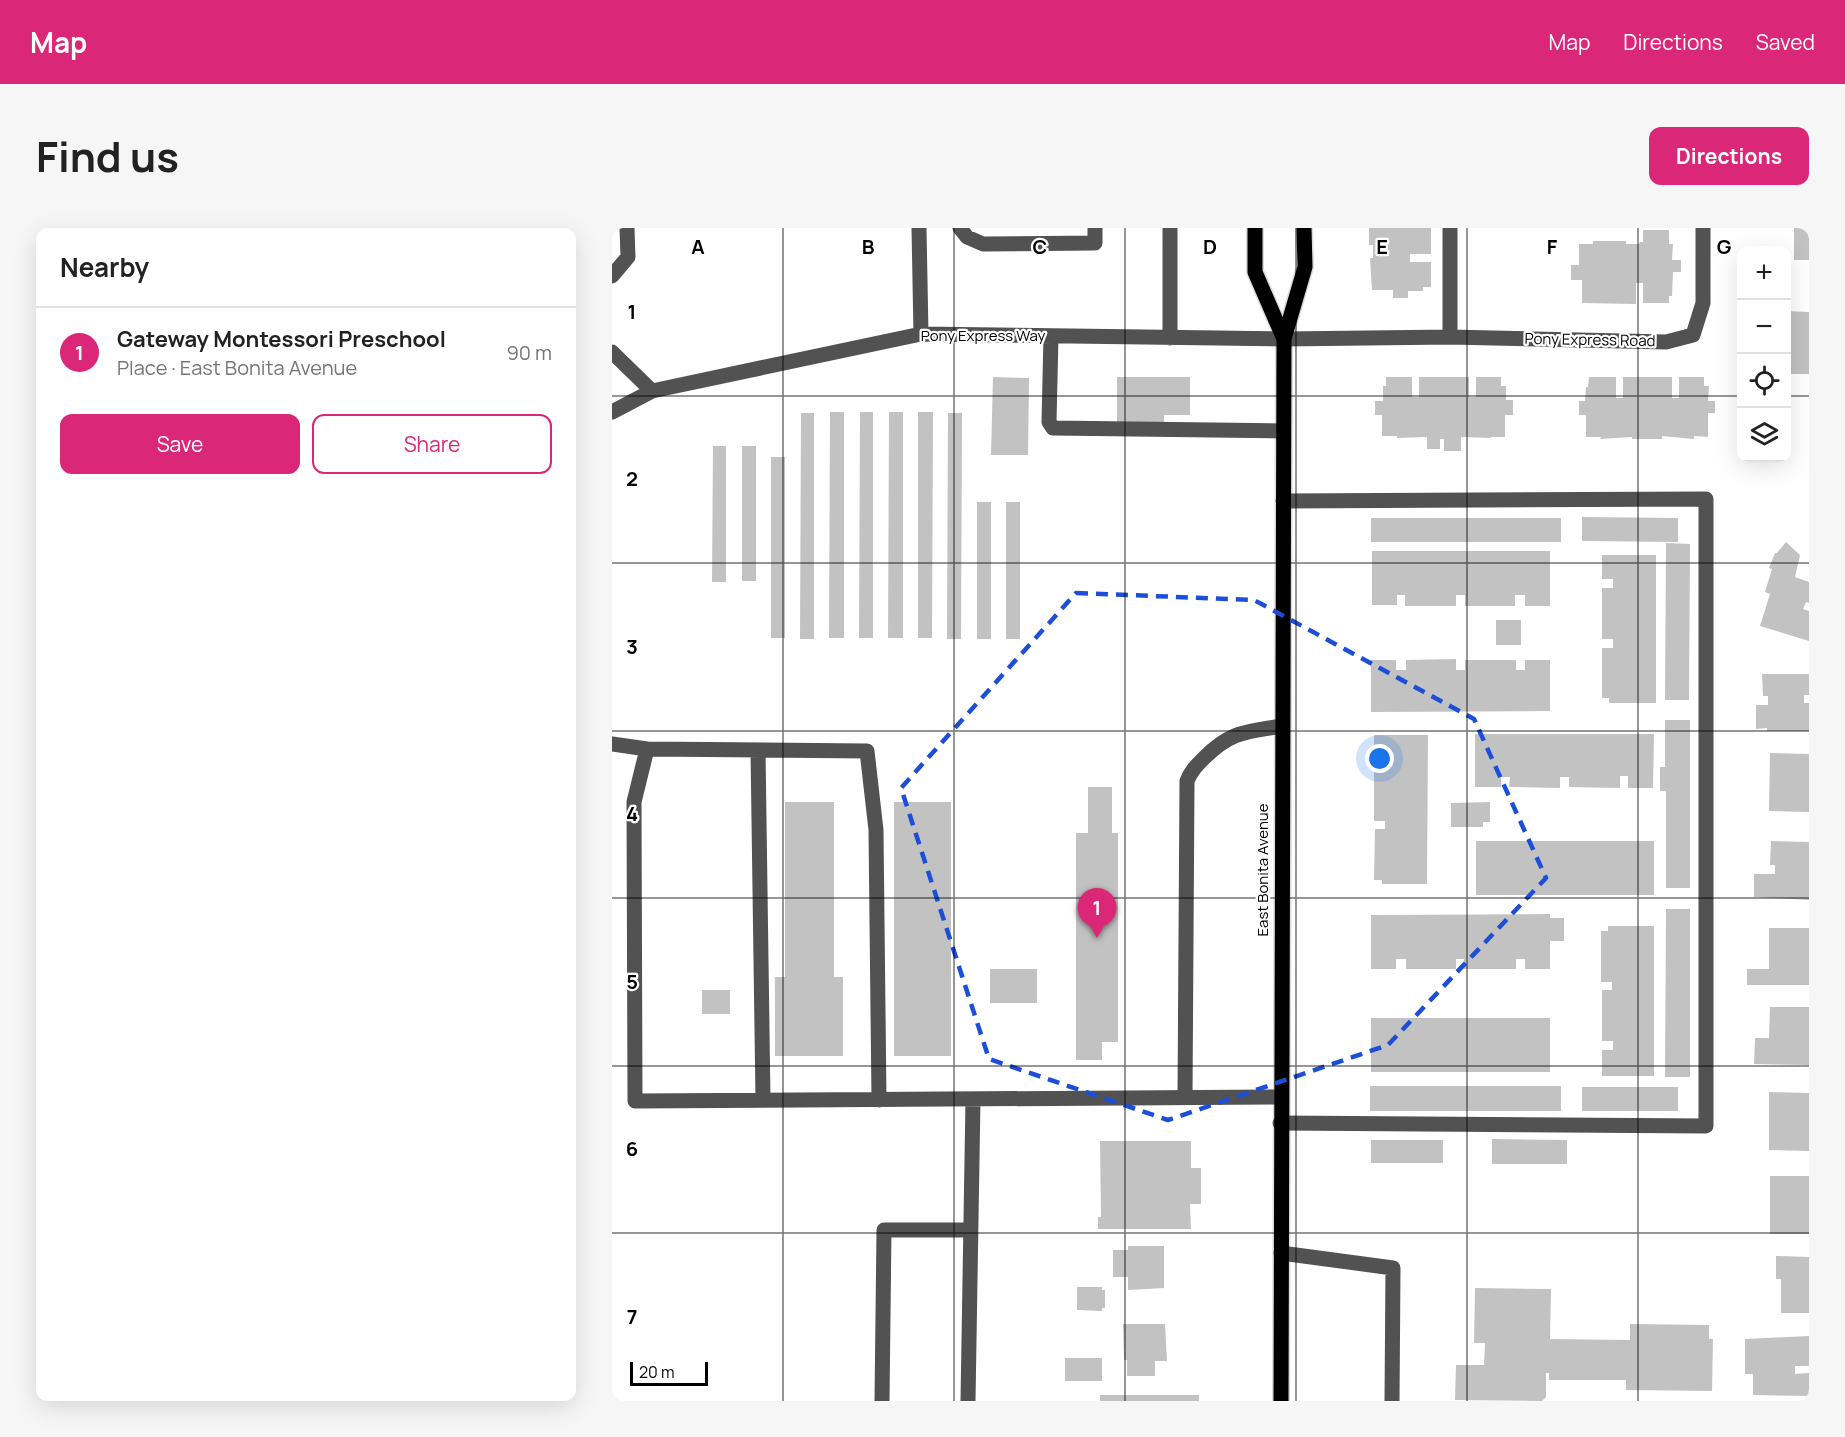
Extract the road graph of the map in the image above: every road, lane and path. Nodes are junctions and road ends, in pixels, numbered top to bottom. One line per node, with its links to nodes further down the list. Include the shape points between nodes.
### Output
1 (627, 228): 10 (street, via 628,256)
2 (919, 228): 11 (street)
3 (960, 228): 4 (street, via 967,237 994,244 1095,243)
4 (1095, 228)
5 (1170, 228): 14 (street)
6 (1255, 228): 15 (main road, East Bonita Avenue, via 1255,272)
7 (1304, 228): 15 (main road, East Bonita Avenue, via 1305,267)
8 (1450, 228): 13 (street)
9 (1704, 228): 13 (street, Pony Express Road, via 1703,303 1693,335 1666,342)
10 (612, 276)
11 (921, 334): 12 (street, Pony Express Way); 17 (street, Pony Express Way)
12 (1051, 336): 14 (street, Pony Express Way); 19 (street, via 1049,422 1053,428)
13 (1450, 337): 15 (street, Pony Express Road)
14 (1170, 338): 15 (street, Pony Express Way)
15 (1284, 339): 19 (main road, East Bonita Avenue)
16 (612, 352): 17 (street)
17 (652, 391): 18 (street, Pony Express Way)
18 (612, 412)
19 (1283, 431): 20 (main road, East Bonita Avenue)
20 (1283, 501): 21 (main road, East Bonita Avenue); 30 (street, via 1706,499 1706,1126)
21 (1282, 726): 25 (street, via 1227,738 1190,772 1187,782); 26 (main road, East Bonita Avenue)
22 (612, 744): 23 (street)
23 (647, 749): 24 (street); 28 (street, via 634,802 635,1101)
24 (758, 750): 28 (street); 29 (street, via 867,751 876,830)
25 (1185, 1097): 26 (street); 27 (street)
26 (1280, 1097): 30 (main road, East Bonita Avenue)
27 (973, 1099): 29 (street); 31 (street)
28 (763, 1100): 29 (street)
29 (879, 1100)
30 (1280, 1123): 32 (main road, East Bonita Avenue)
31 (970, 1230): 33 (street, via 884,1230); 34 (street)
32 (1281, 1253): 35 (main road, East Bonita Avenue); 36 (street, via 1393,1268)
33 (882, 1401)
34 (968, 1401)
35 (1281, 1401)
36 (1392, 1401)

